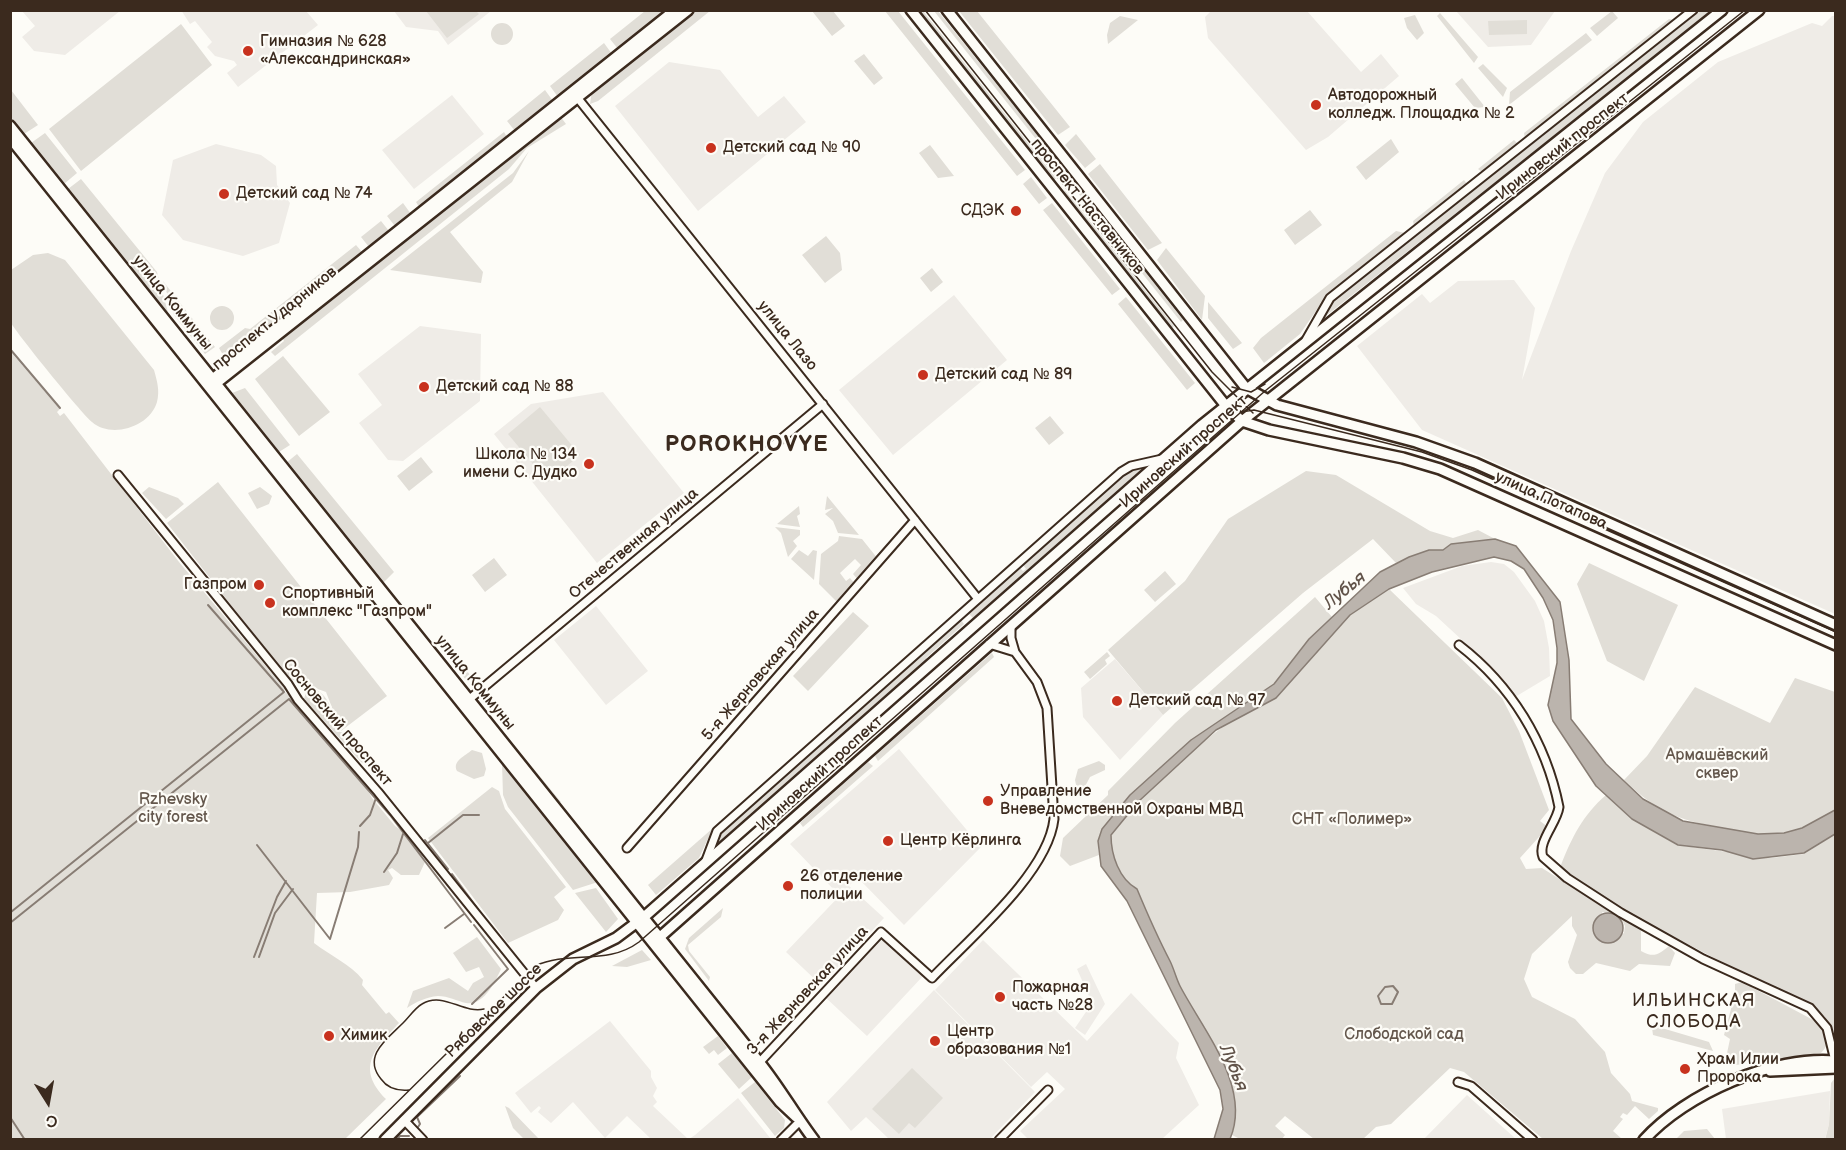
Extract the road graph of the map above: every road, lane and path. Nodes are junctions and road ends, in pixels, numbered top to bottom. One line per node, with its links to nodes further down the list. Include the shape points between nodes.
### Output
1 (675, 10): 8 (main road, проспект Ударников)
2 (688, 10): 8 (main road, проспект Ударников)
3 (911, 10): 16 (main road, проспект Наставников)
4 (947, 10): 13 (main road, проспект Наставников)
5 (1693, 10): 11 (street, via 1330,298)
6 (1722, 10): 11 (main road, Ириновский проспект)
7 (1759, 10): 14 (main road, Ириновский проспект)
8 (575, 95): 12 (main road, проспект Ударников); 15 (street, улица Лазо)
9 (10, 126): 12 (main road, улица Коммуны)
10 (10, 138): 12 (main road, улица Коммуны)
11 (1306, 340): 13 (main road, Ириновский проспект)
12 (213, 383): 28 (main road, улица Коммуны)
13 (1246, 388): 14 (main road, проспект Наставников); 16 (main road, Ириновский проспект)
14 (1266, 400): 17 (main road, Ириновский проспект); 23 (main road, улица Потапова, via 1464,459)
15 (823, 404): 20 (street, улица Лазо); 28 (street, Отечественная улица)
16 (1226, 406): 17 (main road, проспект Наставников); 18 (main road, Ириновский проспект)
17 (1242, 421): 22 (main road, Ириновский проспект); 26 (main road, улица Потапова, via 1440,469)
18 (1164, 458): 21 (street, Ириновский проспект, via 1121,472); 30 (main road, Ириновский проспект)
19 (118, 475): 34 (street, Сосновский проспект)
20 (915, 520): 21 (street, улица Лазо); 29 (street, 5-я Жерновская улица)
21 (978, 599): 30 (street, Ириновский проспект, via 717,831)
22 (1012, 624): 24 (main road, Ириновский проспект); 27 (street)
23 (1836, 625)
24 (989, 644): 27 (street); 32 (main road, Ириновский проспект)
25 (1459, 645): 35 (street, via 1516,701 1537,740 1558,807 1558,818 1541,852 1548,863 1621,913 1702,959 1810,1008 1827,1028)
26 (1836, 645)
27 (1015, 652): 36 (street, 3-я Жерновская улица, via 1037,682 1047,708 1054,807 1052,834 1045,851 1025,879 932,978 881,932)
28 (466, 702): 31 (main road, улица Коммуны)
29 (627, 848)
30 (705, 863): 31 (main road, Ириновский проспект)
31 (641, 920): 32 (main road, улица Коммуны); 33 (main road, улица Коммуны); 34 (main road, Рябовское шоссе, via 616,938 573,959)
32 (660, 937): 33 (main road); 36 (main road, улица Коммуны)
33 (649, 938): 36 (main road, улица Коммуны)
34 (536, 988): 41 (main road, Рябовское шоссе)
35 (1835, 1061): 38 (main road, via 1778,1065)
36 (757, 1065): 42 (main road, улица Коммуны, via 780,1102)
37 (1836, 1068): 38 (main road)
38 (1767, 1071): 49 (main road, via 1730,1082 1687,1104 1657,1125)
39 (1458, 1082): 48 (street, via 1471,1086)
40 (1048, 1090): 47 (street)
41 (404, 1120): 43 (main road, Рябовское шоссе); 44 (street)
42 (800, 1121): 45 (street); 46 (main road, улица Коммуны)
43 (385, 1140)
44 (423, 1140)
45 (781, 1140)
46 (814, 1140)
47 (999, 1140)
48 (1533, 1140)
49 (1644, 1140)

